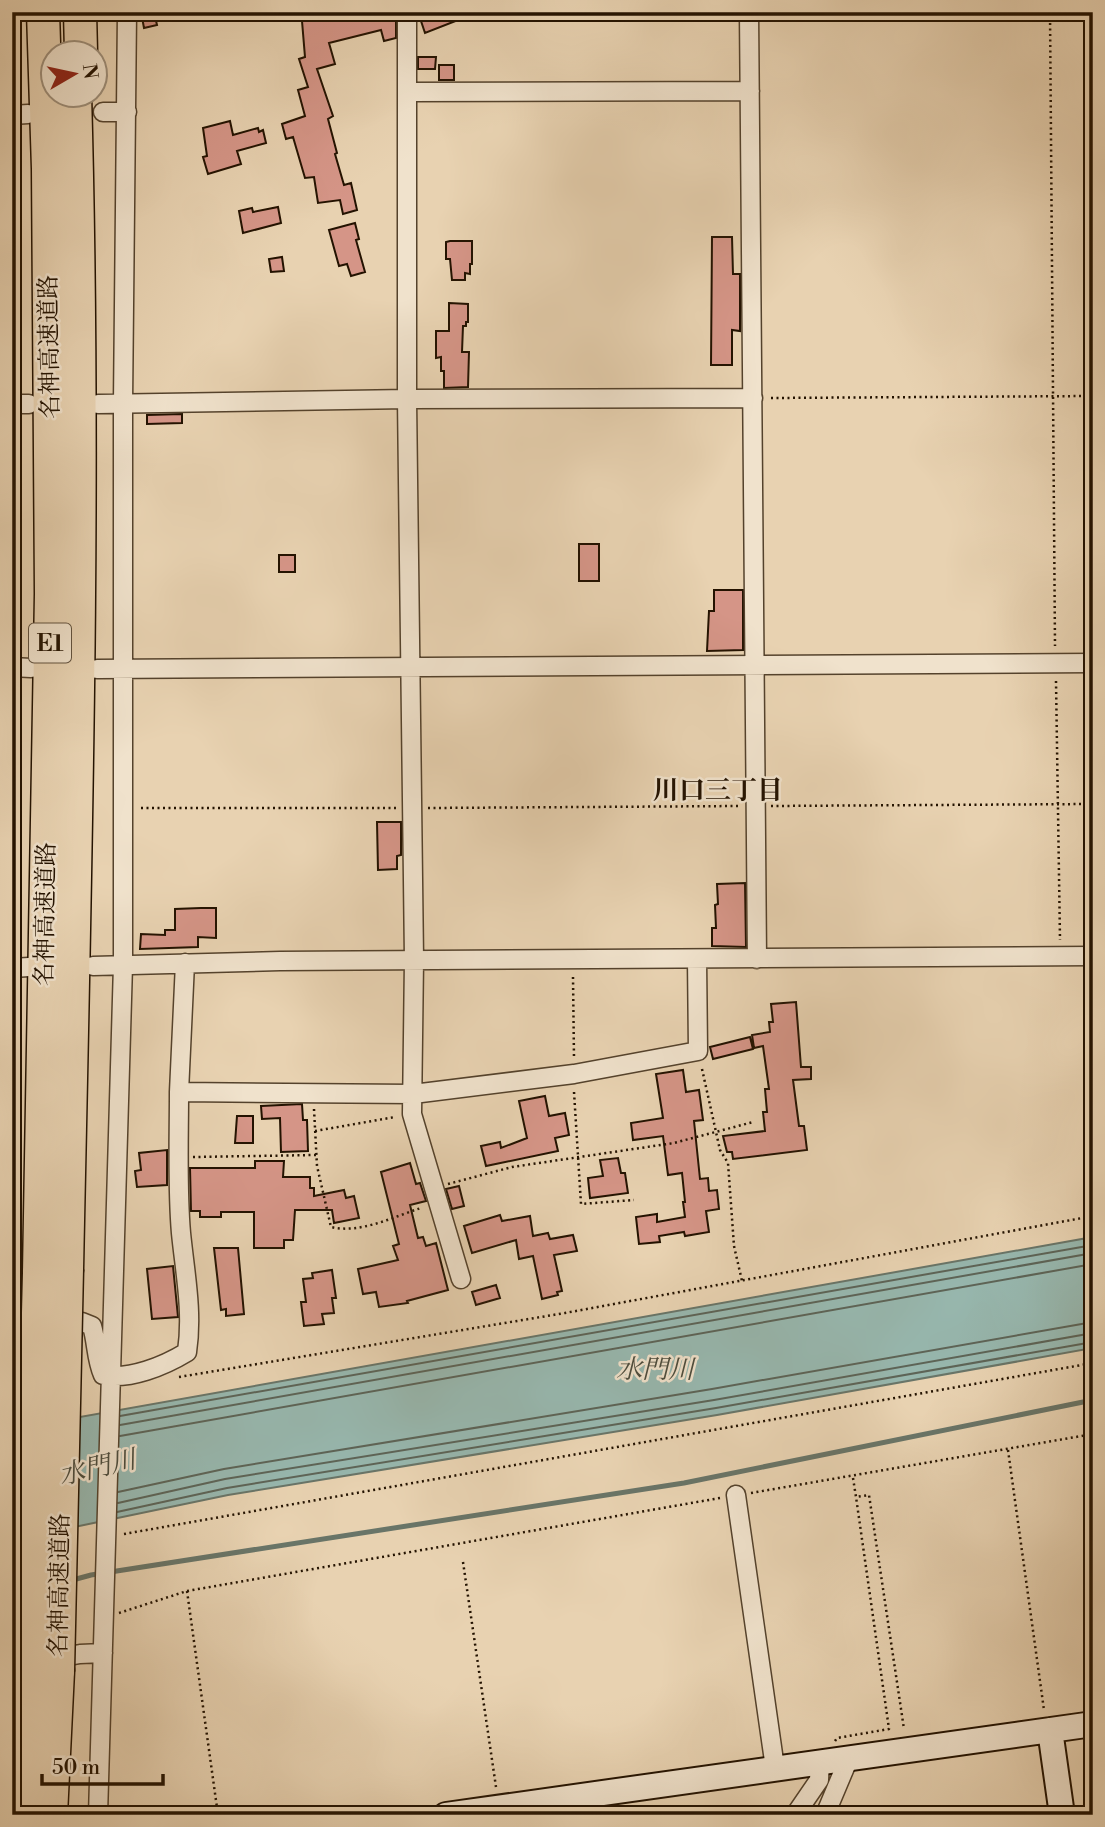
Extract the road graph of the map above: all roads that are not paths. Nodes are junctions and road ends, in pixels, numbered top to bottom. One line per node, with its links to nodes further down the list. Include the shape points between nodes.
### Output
1 (43, 12): 36 (highway, 名神高速道路 / E1, via 48,169)
2 (73, 12): 7 (highway)
3 (80, 12): 8 (highway)
4 (127, 12): 14 (street)
5 (407, 12): 10 (street)
6 (749, 12): 9 (street)
7 (74, 38)
8 (81, 38)
9 (750, 91): 10 (street); 16 (street)
10 (407, 92): 17 (street)
11 (108, 107): 14 (street)
12 (75, 108): 15 (highway, 名神高速道路 / E1)
13 (93, 108): 15 (highway)
14 (127, 112): 18 (street)
15 (79, 364): 36 (highway, 名神高速道路 / E1, via 79,674)
16 (753, 398): 17 (street); 21 (street)
17 (407, 399): 18 (street); 26 (street)
18 (123, 403): 19 (street); 25 (street)
19 (98, 404)
20 (1093, 663): 21 (street)
21 (754, 664): 26 (street); 29 (street)
22 (12, 667): 23 (street)
23 (31, 668)
24 (97, 668): 25 (street)
25 (124, 668): 26 (street); 32 (street)
26 (411, 668): 30 (street)
27 (1093, 956): 29 (street)
28 (697, 959): 29 (street); 30 (street); 35 (street, via 698,1051 574,1074)
29 (757, 959)
30 (414, 960): 31 (street); 35 (street)
31 (185, 963): 32 (street); 34 (street)
32 (123, 965): 33 (street); 39 (street)
33 (93, 966)
34 (180, 1092): 35 (street); 39 (street, via 178,1157 188,1290 187,1352 171,1362)
35 (414, 1094): 37 (street, via 412,1115)
36 (53, 1271): 42 (highway, 名神高速道路 / E1, bridge)
37 (461, 1279)
38 (13, 1330): 39 (street, via 82,1322 92,1326 98,1363 103,1375)
39 (111, 1377): 41 (street)
40 (736, 1495): 46 (street)
41 (103, 1653): 42 (street, via 80,1654); 49 (street)
42 (33, 1669): 47 (highway, 名神高速道路 / E1); 48 (highway, 名神高速道路 / E1)
43 (1093, 1724): 44 (street)
44 (1049, 1731): 45 (street); 53 (street)
45 (833, 1760): 46 (street); 51 (street); 52 (street)
46 (775, 1768): 50 (street)
47 (25, 1815)
48 (51, 1815)
49 (98, 1815)
50 (446, 1815)
51 (795, 1815)
52 (825, 1815)
53 (1062, 1815)

